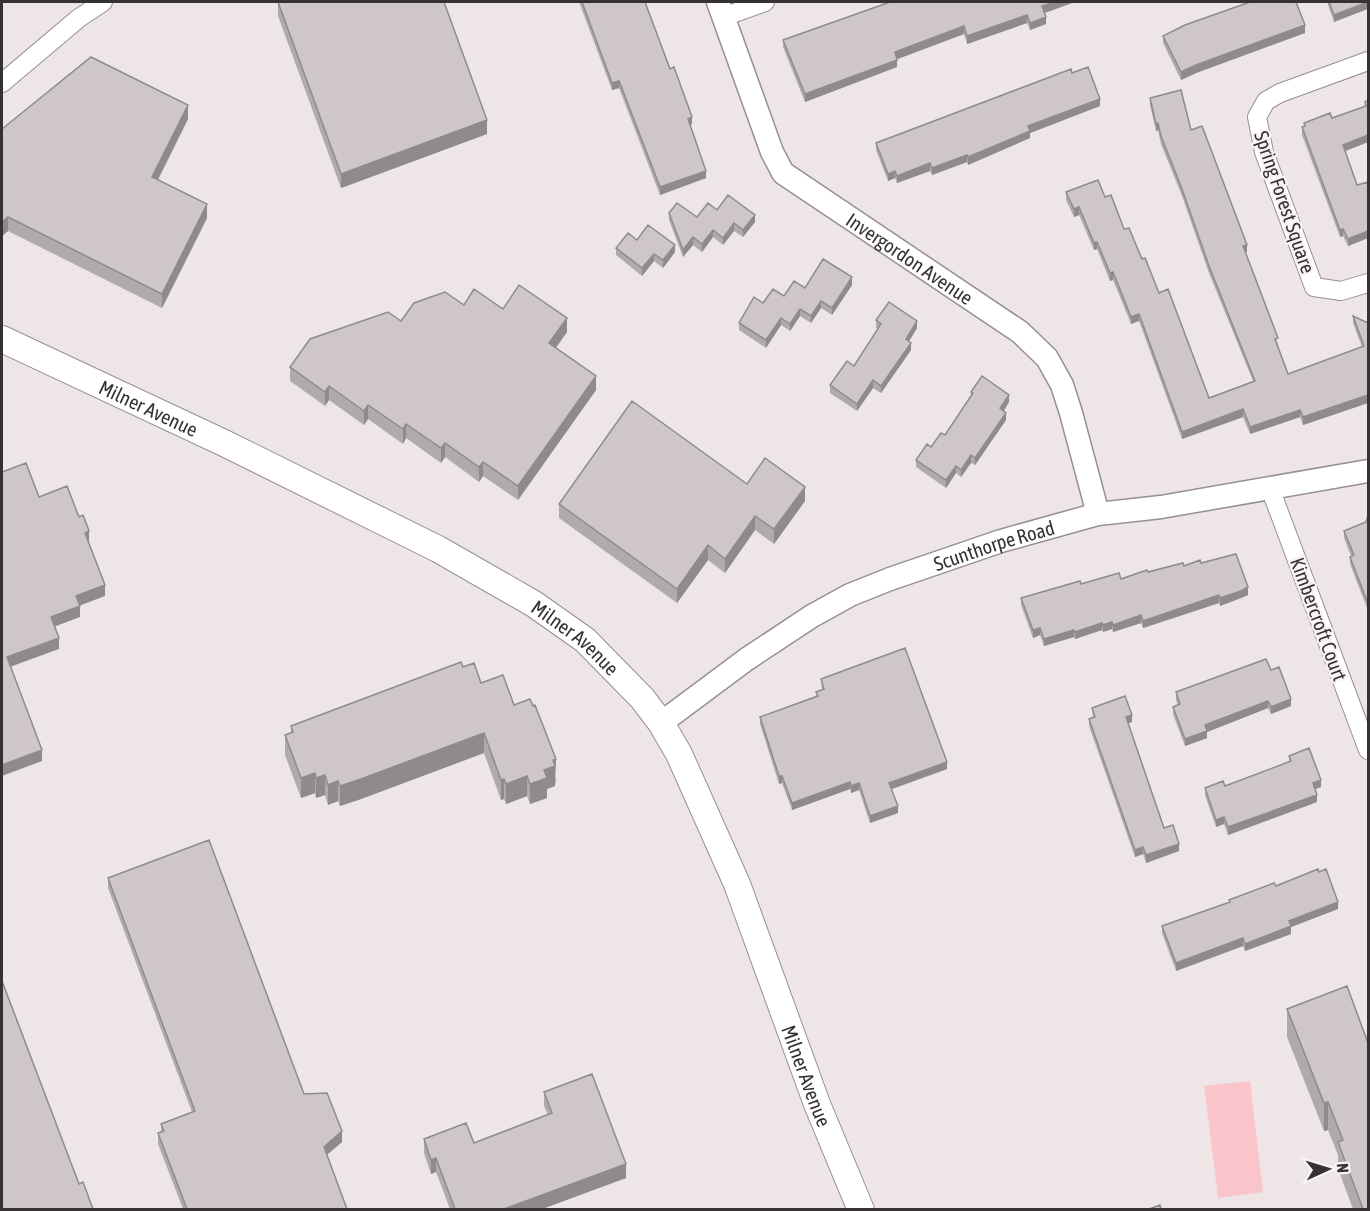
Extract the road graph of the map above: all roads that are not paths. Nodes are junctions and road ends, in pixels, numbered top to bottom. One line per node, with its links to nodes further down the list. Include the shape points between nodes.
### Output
1 (103, 2): 5 (street)
2 (765, 2): 3 (street)
3 (720, 9): 10 (street, Invergordon Avenue, via 783,173 1020,332 1047,358 1062,385)
4 (1368, 61): 6 (street, Spring Forest Square, via 1280,93 1266,101 1257,117 1264,152 1314,287 1341,291)
5 (2, 83)
6 (1368, 283)
7 (2, 339): 11 (main road, Milner Avenue, via 438,549 534,604 585,640)
8 (1368, 471): 9 (street, Scunthorpe Road)
9 (1270, 488): 10 (street, Scunthorpe Road); 12 (street, Kimbercroft Court)
10 (1098, 514): 11 (street, Scunthorpe Road, via 1000,541 850,595 747,659)
11 (661, 723): 13 (main road, Milner Avenue, via 679,753 737,884 820,1114)
12 (1368, 750)
13 (861, 1209)

